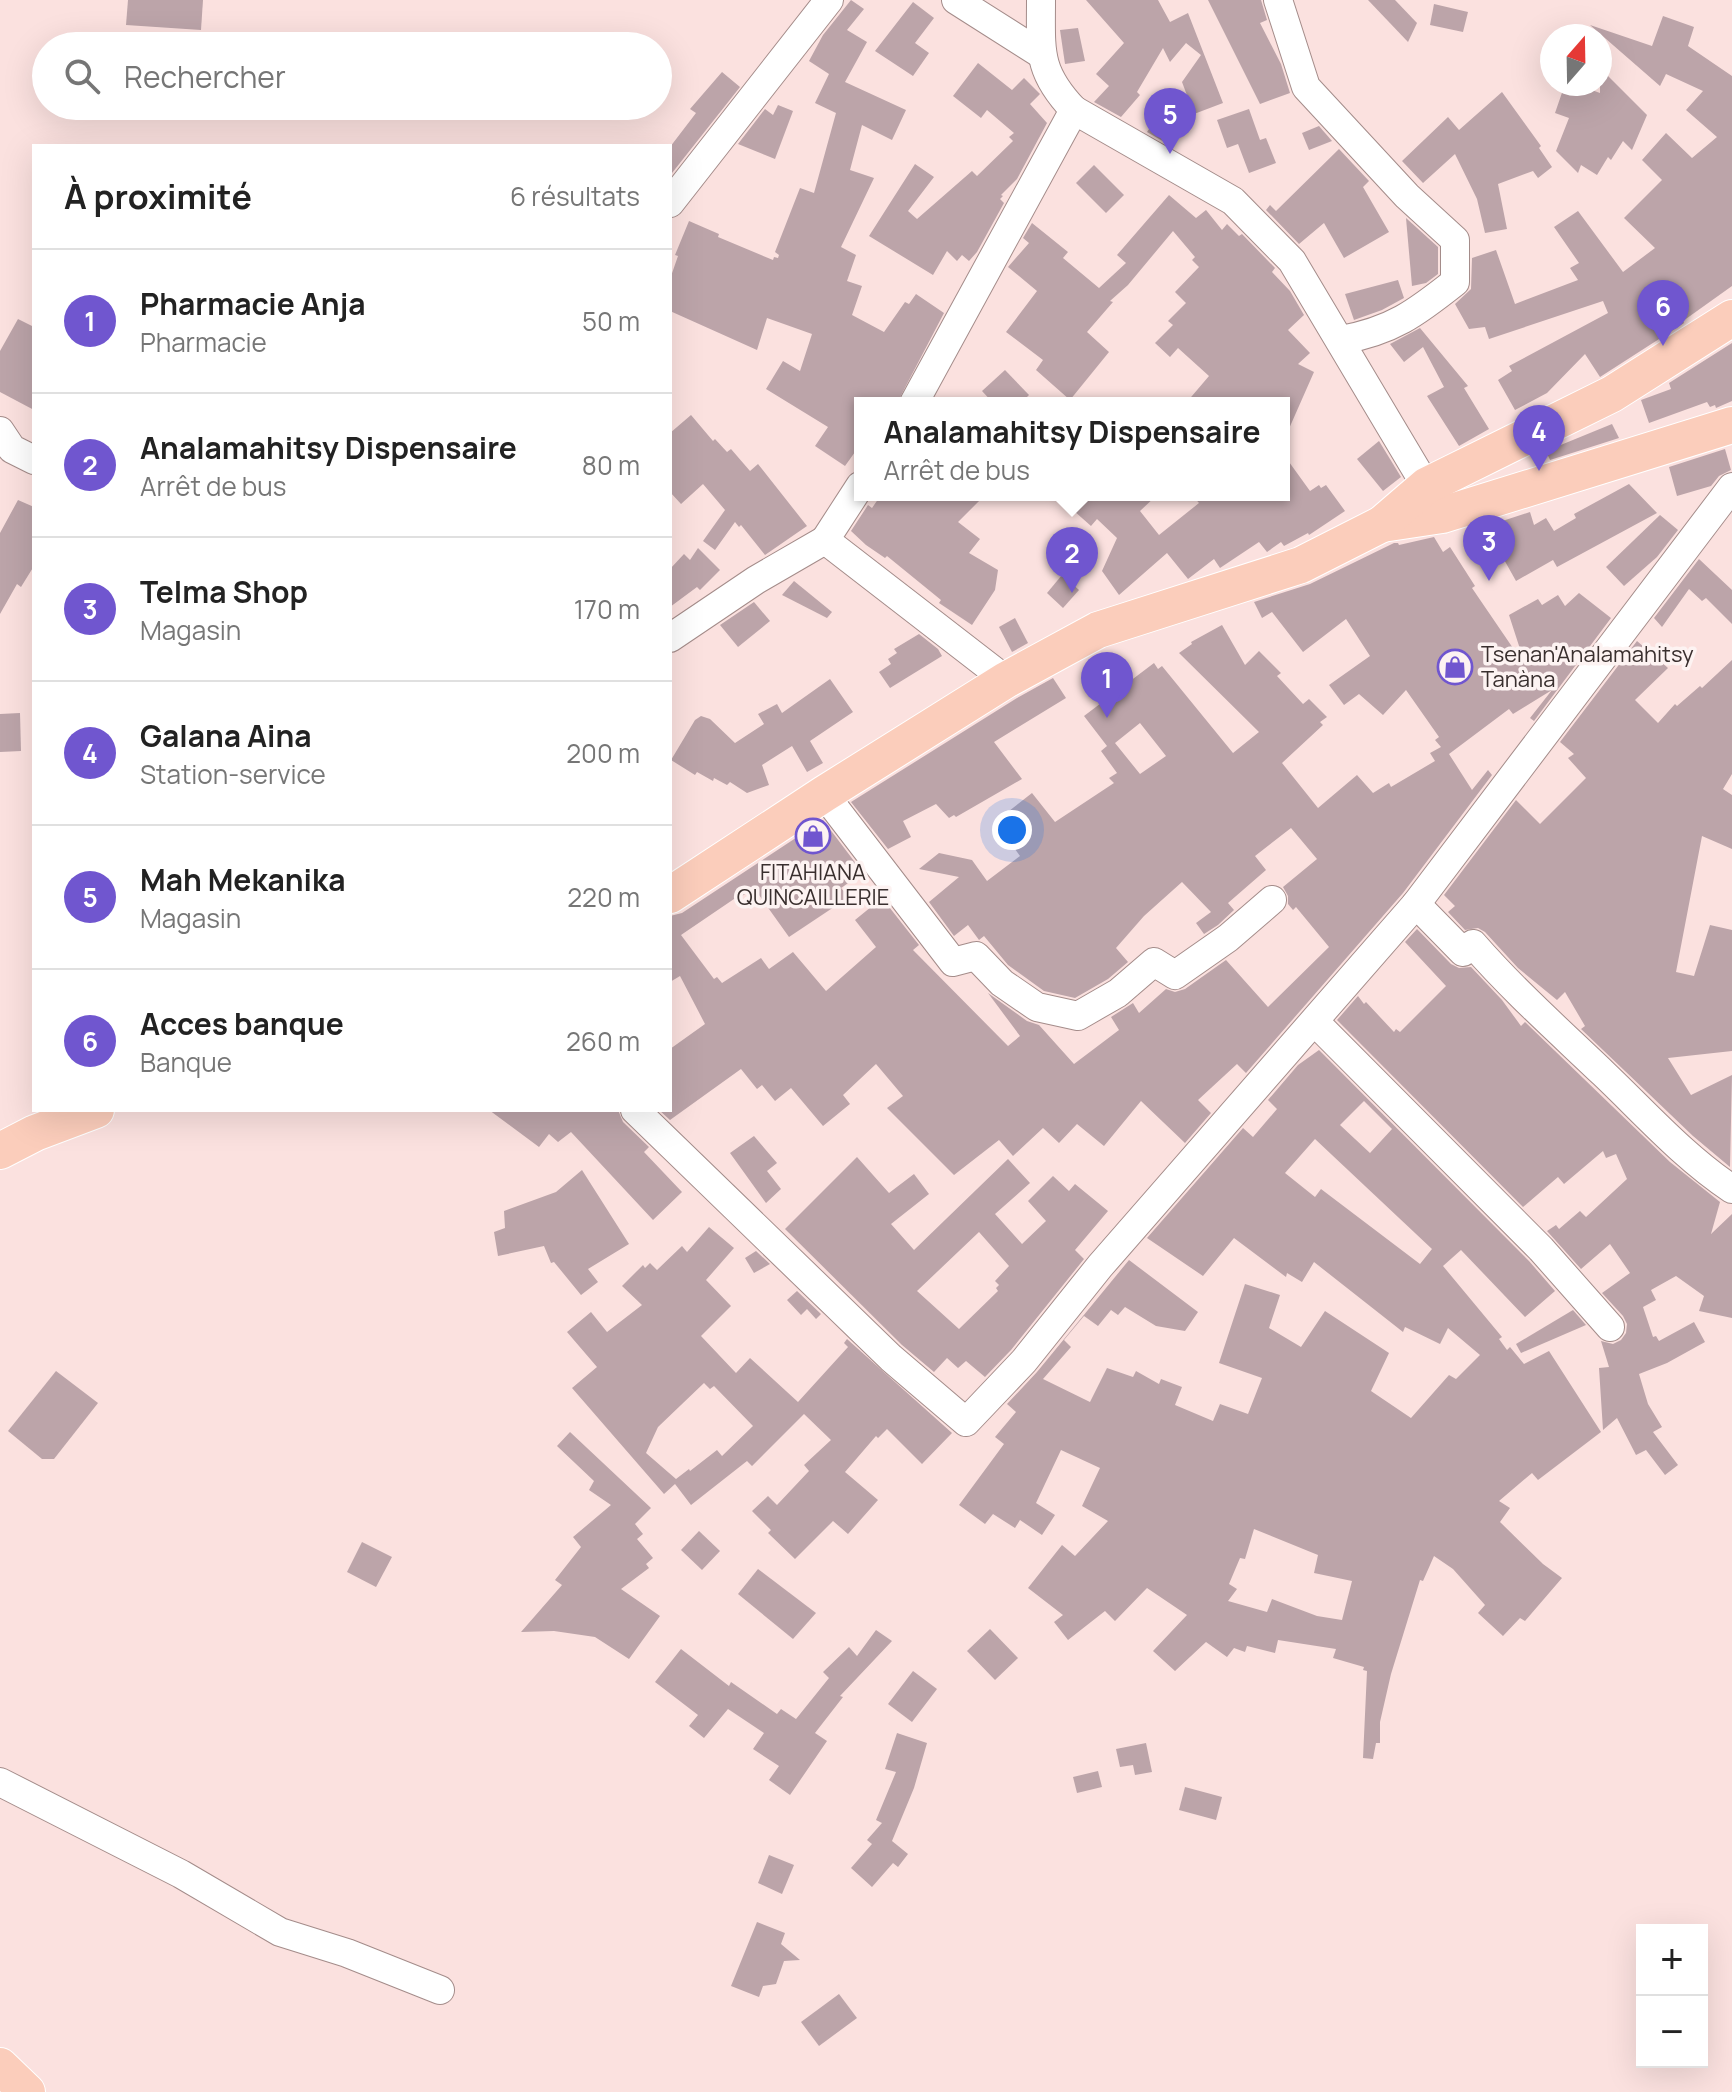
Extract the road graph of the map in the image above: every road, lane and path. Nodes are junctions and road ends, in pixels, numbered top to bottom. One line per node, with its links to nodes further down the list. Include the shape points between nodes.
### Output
1 (829, 0): 7 (street)
2 (956, 0): 5 (street)
3 (1041, 0): 5 (street)
4 (1278, 0): 9 (street, via 1306,87 1455,240 1455,282 1413,315 1372,335)
5 (1041, 54): 6 (street, via 1057,92)
6 (1074, 110): 9 (street, via 1233,201 1292,261); 10 (street)
7 (672, 200)
8 (1732, 318): 11 (main road, via 1612,394)
9 (1341, 340): 20 (street)
10 (917, 397)
11 (1567, 416): 14 (main road); 16 (main road)
12 (1732, 425): 16 (main road)
13 (0, 431): 15 (street, via 12,449)
14 (1501, 448): 18 (main road); 20 (main road)
15 (32, 459)
16 (1595, 468): 18 (main road)
17 (1732, 487): 27 (street)
18 (1520, 490): 20 (main road)
19 (854, 495): 21 (street)
20 (1434, 500): 23 (main road, via 1301,565 1098,630)
21 (825, 540): 22 (street); 23 (street)
22 (672, 637)
23 (1006, 680): 24 (main road)
24 (824, 794): 25 (main road); 26 (street, via 953,962 976,956 1002,983 1037,1007 1078,1016 1118,993 1154,962 1175,975)
25 (672, 894)
26 (1272, 900)
27 (1416, 904): 28 (street); 32 (street, via 1463,952 1473,944 1510,987 1677,1147)
28 (1315, 1022): 30 (street, via 966,1422 891,1358); 33 (street, via 1541,1249)
29 (91, 1112): 31 (main road)
30 (637, 1112)
31 (0, 1151)
32 (1732, 1189)
33 (1610, 1327)
34 (0, 1782): 35 (street, via 181,1874 280,1932)
35 (440, 1990)
36 (0, 2066): 37 (main road)
37 (27, 2092)

